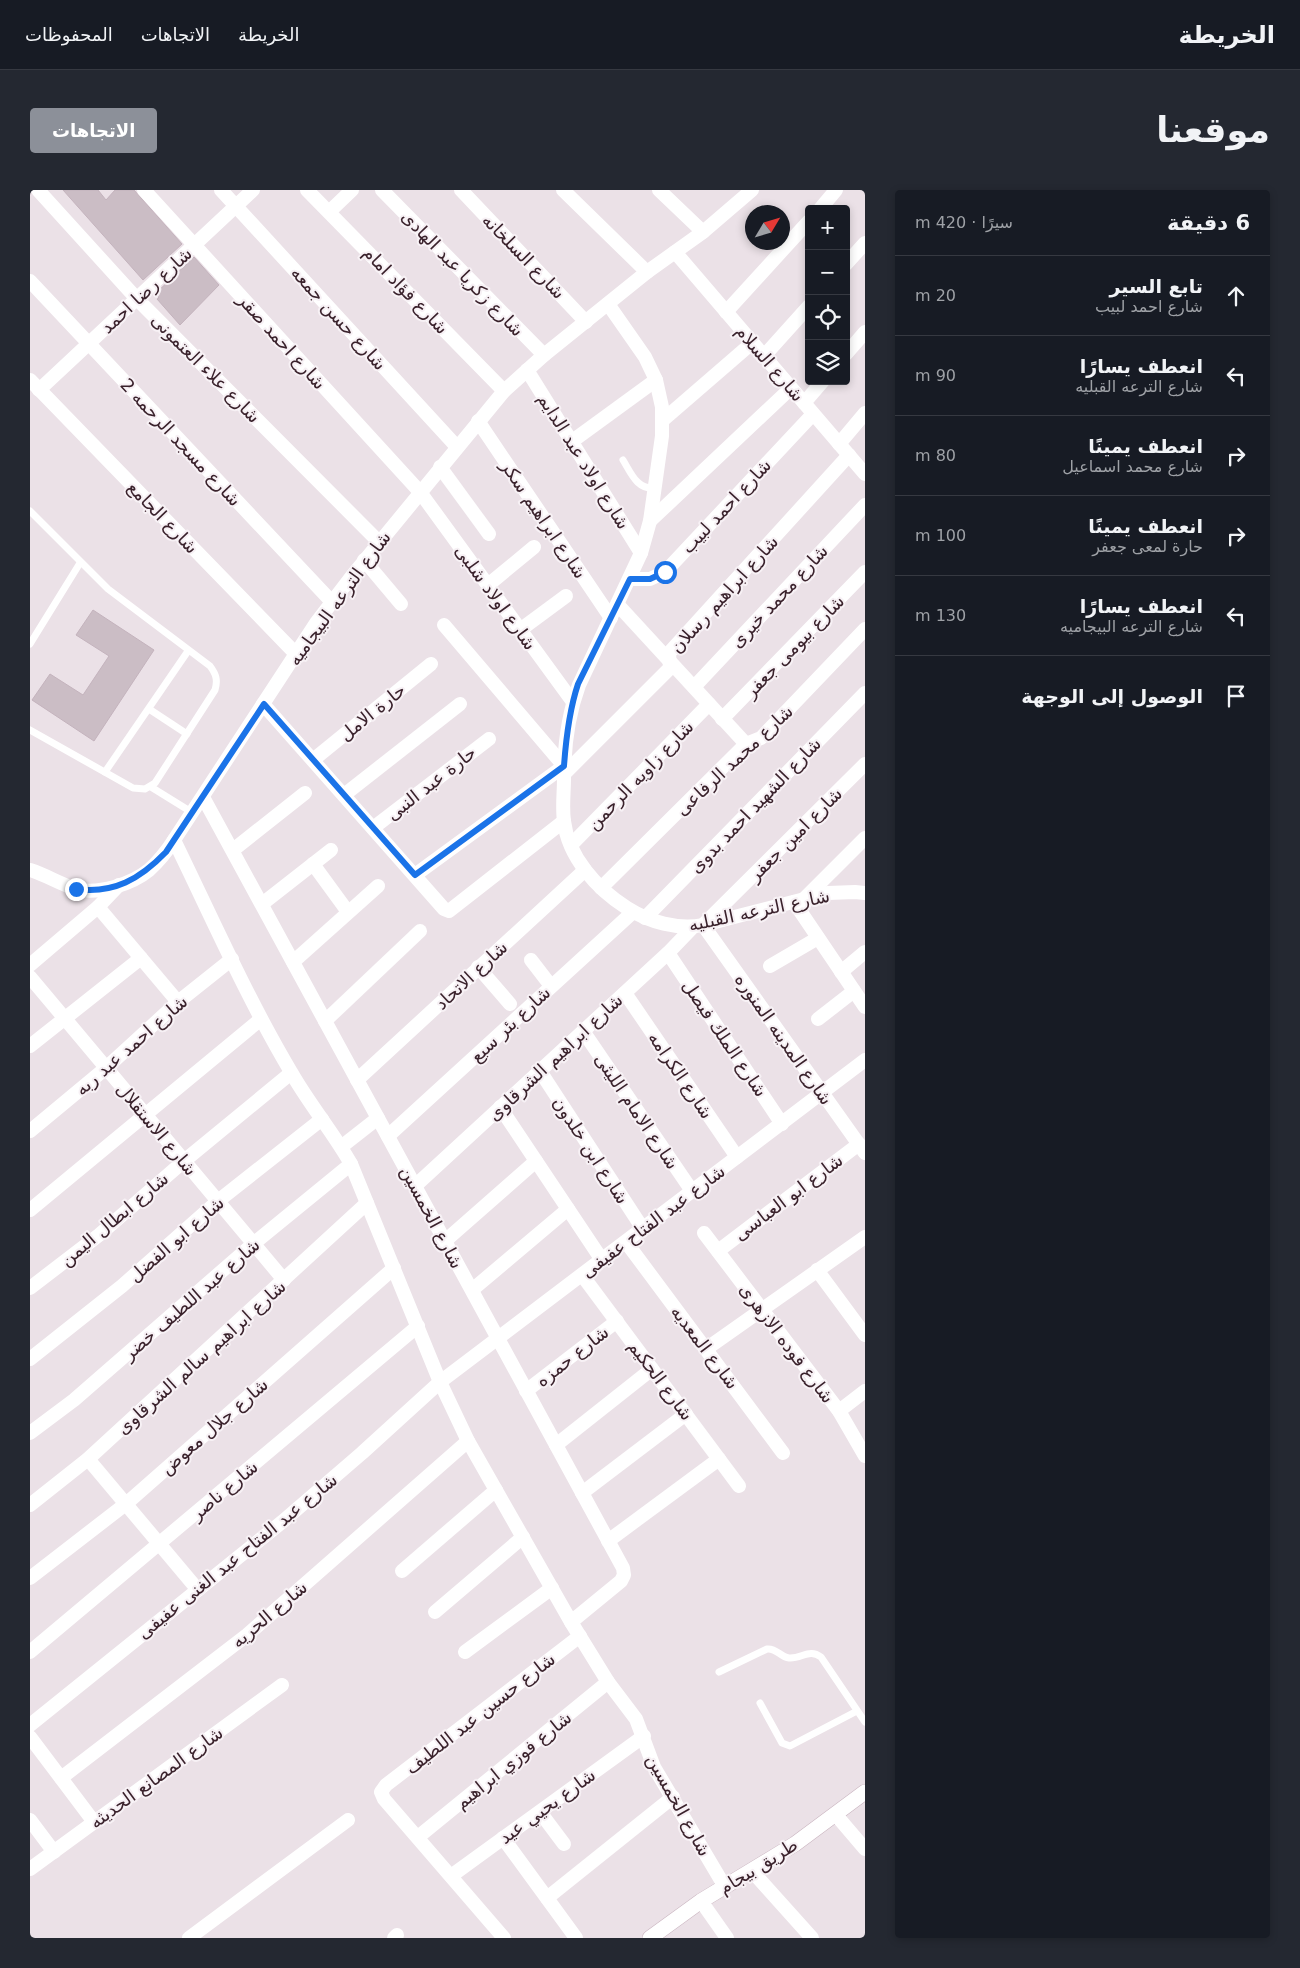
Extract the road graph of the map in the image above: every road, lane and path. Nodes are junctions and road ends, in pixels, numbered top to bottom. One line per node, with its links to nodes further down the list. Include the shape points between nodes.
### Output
1 (38, 190): 24 (street, شارع علاء العتمونى)
2 (144, 190): 19 (street, شارع احمد صقر)
3 (221, 190): 13 (street, شارع حسن جمعه)
4 (253, 190): 13 (street, شارع رضا احمد)
5 (307, 190): 15 (street, شارع فؤاد امام)
6 (352, 190): 15 (street)
7 (382, 190): 33 (street, شارع زكريا عبد الهادى)
8 (461, 190): 28 (street, شارع السلخانه)
9 (563, 190): 22 (street)
10 (659, 190): 17 (street)
11 (752, 190): 17 (street, شارع الترعه البيجاميه)
12 (836, 190): 14 (street)
13 (236, 205): 19 (street, شارع رضا احمد); 47 (street, شارع حسن جمعه)
14 (823, 205)
15 (329, 212): 40 (street, شارع فؤاد امام)
16 (805, 225): 27 (street)
17 (703, 232): 20 (street, شارع الترعه البيجاميه)
18 (865, 243): 21 (street)
19 (195, 244): 24 (street, شارع رضا احمد); 53 (street, شارع احمد صقر)
20 (675, 252): 22 (street, شارع الترعه البيجاميه); 27 (street, شارع السلام)
21 (850, 260)
22 (647, 272): 25 (street, شارع الترعه البيجاميه)
23 (30, 281): 31 (street, شارع مسجد الرحمه 2)
24 (137, 299): 31 (street, شارع رضا احمد); 58 (street, شارع علاء العتمونى)
25 (608, 304): 28 (street, شارع الترعه البيجاميه); 36 (street, شارع الترعه القبليه, via 645,357)
26 (805, 310): 34 (street)
27 (726, 312): 30 (street, شارع السلام)
28 (586, 322): 33 (street, شارع الترعه البيجاميه)
29 (865, 332): 32 (street)
30 (752, 342): 34 (street, شارع السلام); 43 (street)
31 (89, 344): 37 (street, شارع رضا احمد); 67 (street, شارع مسجد الرحمه 2)
32 (850, 349)
33 (544, 355): 35 (street, شارع الترعه البيجاميه)
34 (764, 356): 39 (street, شارع السلام)
35 (527, 370): 40 (street, شارع الترعه البيجاميه); 45 (street, شارع اولاد عبد الدايم)
36 (656, 380): 43 (street, شارع الترعه القبليه); 45 (street)
37 (35, 385): 76 (street, شارع الجامع)
38 (821, 385): 41 (street, شارع احمد لبيب)
39 (792, 388): 41 (street, شارع السلام); 56 (street)
40 (504, 390): 44 (street, شارع الترعه البيجاميه)
41 (809, 408): 46 (street, شارع السلام); 64 (street, شارع احمد لبيب, via 665,572 650,579)
42 (865, 413): 46 (street)
43 (663, 420): 52 (street, شارع الترعه القبليه)
44 (478, 421): 47 (street, شارع الترعه البيجاميه); 70 (street, شارع ابراهيم سكر)
45 (572, 442): 60 (street, شارع اولاد عبد الدايم)
46 (839, 444): 48 (street, شارع السلام)
47 (457, 447): 50 (street, شارع الترعه البيجاميه)
48 (849, 455): 51 (street, شارع السلام); 77 (street, شارع ابراهيم رسلان, via 669,653)
49 (623, 460): 52 (lane, via 637,483 645,488)
50 (440, 467): 53 (street, شارع الترعه البيجاميه); 57 (street)
51 (865, 474)
52 (655, 488): 56 (street, شارع الترعه القبليه)
53 (420, 492): 58 (street, شارع الترعه البيجاميه); 65 (street, شارع اولاد شلبى)
54 (865, 505): 79 (street, شارع محمد خيرى)
55 (30, 512): 62 (lane)
56 (650, 521): 60 (street, شارع الترعه القبليه)
57 (489, 534)
58 (379, 542): 61 (street, شارع الترعه البيجاميه)
59 (534, 547): 65 (street)
60 (641, 553): 64 (street, شارع الترعه القبليه)
61 (364, 560): 67 (street, شارع الترعه البيجاميه); 68 (street)
62 (80, 563): 74 (lane); 75 (lane, via 122,601)
63 (865, 572): 86 (street, شارع بيومى جعفر)
64 (630, 579): 69 (street, شارع الترعه القبليه)
65 (488, 586): 73 (street, شارع اولاد شلبى)
66 (566, 596): 73 (street)
67 (332, 602): 76 (street, شارع الترعه البيجاميه)
68 (401, 604)
69 (618, 604): 70 (street, شارع الترعه القبليه); 77 (street)
70 (611, 618): 81 (street, شارع الترعه القبليه)
71 (444, 625): 93 (street)
72 (865, 629): 90 (street, شارع محمد الرفاعى, via 761,738)
73 (520, 630): 81 (street, شارع اولاد شلبى)
74 (30, 644)
75 (188, 652): 85 (lane); 88 (lane, via 210,666 217,684)
76 (296, 654): 82 (street, شارع الترعه البيجاميه)
77 (670, 662): 79 (street); 93 (street, شارع ابراهيم رسلان, via 670,668)
78 (431, 664): 91 (street, حارة الامل)
79 (694, 687): 84 (street)
80 (865, 693): 119 (street, شارع الشهيد احمد بدوى)
81 (572, 702): 93 (street, شارع الترعه القبليه)
82 (264, 704): 91 (street); 98 (street, شارع الترعه البيجاميه)
83 (460, 704): 97 (street)
84 (709, 704): 86 (street); 104 (street, شارع زاويه الرحمن)
85 (148, 709): 88 (lane); 94 (lane)
86 (722, 719): 90 (street)
87 (30, 730): 94 (lane)
88 (187, 734): 95 (lane)
89 (489, 739): 101 (street, حارة عبد النبى)
90 (746, 744): 113 (street, شارع محمد الرفاعى)
91 (313, 760): 97 (street)
92 (865, 764): 120 (street, شارع امين جعفر)
93 (564, 770): 100 (street, شارع الترعه القبليه); 110 (street, شارع ابراهيم رسلان)
94 (105, 772): 95 (lane, via 133,788)
95 (151, 787): 99 (lane)
96 (305, 793): 105 (street)
97 (344, 795): 101 (street)
98 (204, 797): 99 (street, شارع الترعه البيجاميه); 105 (street, شارع الخمسين)
99 (192, 813): 103 (street, شارع الترعه البيجاميه)
100 (564, 821): 104 (street, شارع الترعه القبليه); 110 (street, via 449,911)
101 (373, 828): 110 (street)
102 (865, 838): 115 (street)
103 (174, 840): 111 (street, شارع الترعه البيجاميه, via 148,870); 126 (street, شارع الخمسين)
104 (571, 845): 109 (street, شارع الترعه القبليه)
105 (232, 850): 116 (street, شارع الخمسين)
106 (331, 850): 107 (street)
107 (313, 864): 116 (street); 118 (street)
108 (31, 870): 111 (street, شارع الترعه البيجاميه, via 76,889 101,890)
109 (585, 870): 113 (street, شارع الترعه القبليه); 131 (street, شارع الاتحاد)
110 (415, 875)
111 (120, 885): 117 (street)
112 (378, 886): 118 (street)
113 (601, 888): 119 (street, شارع الترعه القبليه)
114 (865, 894): 115 (street, شارع الترعه القبليه, via 828,893)
115 (798, 901): 120 (street, شارع الترعه القبليه); 122 (street)
116 (262, 904): 128 (street, شارع الخمسين)
117 (98, 907): 125 (street); 129 (street)
118 (348, 912): 128 (street)
119 (639, 915): 120 (street, شارع الترعه القبليه, via 681,926); 134 (street, شارع بئر سبع)
120 (698, 926): 124 (street, شارع ابراهيم الشرقاوى); 151 (street, شارع المدينه المنوره)
121 (420, 931): 143 (street)
122 (818, 938): 130 (street); 132 (street)
123 (865, 952): 132 (street)
124 (668, 953): 136 (street, شارع ابراهيم الشرقاوى); 156 (street, شارع الملك فيصل)
125 (141, 958): 137 (street); 140 (street)
126 (232, 958): 137 (street, شارع احمد عبد ربه); 141 (street, شارع الخمسين)
127 (531, 960): 134 (street)
128 (293, 962): 143 (street, شارع الخمسين)
129 (30, 965)
130 (770, 966)
131 (478, 967): 138 (street); 150 (street, شارع الاتحاد)
132 (841, 972): 135 (street)
133 (30, 977): 140 (street, شارع الاستقلال)
134 (551, 986): 158 (street, شارع بئر سبع)
135 (854, 991): 139 (street); 142 (street)
136 (625, 992): 144 (street, شارع ابراهيم الشرقاوى); 161 (street, شارع الكرامه)
137 (178, 1002): 147 (street, شارع احمد عبد ربه)
138 (510, 1004)
139 (865, 1007)
140 (65, 1019): 145 (street); 147 (street, شارع الاستقلال)
141 (261, 1019): 149 (street, شارع الخمسين); 153 (street)
142 (818, 1020)
143 (326, 1021): 150 (street, شارع الخمسين)
144 (583, 1031): 148 (street, شارع ابراهيم الشرقاوى); 166 (street, شارع الامام الليثى)
145 (30, 1046)
146 (865, 1060): 151 (street, شارع عبد الفتاح عفيفى)
147 (106, 1068): 153 (street, شارع الاستقلال); 157 (street, شارع احمد عبد ربه)
148 (540, 1071): 152 (street, شارع ابراهيم الشرقاوى); 171 (street, شارع ابن خلدون)
149 (291, 1073): 155 (street, شارع الخمسين); 162 (street, شارع ابطال اليمن)
150 (357, 1080): 154 (street, شارع الخمسين)
151 (822, 1093): 156 (street, شارع عبد الفتاح عفيفى); 160 (street, شارع المدينه المنوره)
152 (500, 1107): 163 (street); 165 (street, شارع ابراهيم الشرقاوى)
153 (145, 1114): 162 (street, شارع الاستقلال); 170 (street)
154 (378, 1118): 158 (street, شارع الخمسين); 159 (street)
155 (322, 1119): 159 (street, شارع الخمسين); 167 (street, شارع ابو الفضل)
156 (782, 1124): 161 (street, شارع عبد الفتاح عفيفى)
157 (30, 1131)
158 (388, 1136): 165 (street, شارع الخمسين)
159 (341, 1147): 164 (street, شارع الخمسين)
160 (862, 1149): 177 (street, شارع ابو العباسى)
161 (737, 1157): 166 (street, شارع عبد الفتاح عفيفى)
162 (184, 1161): 167 (street, شارع الاستقلال); 183 (street, شارع ابطال اليمن, via 99,1235)
163 (536, 1161): 169 (street); 174 (street)
164 (351, 1164): 168 (street, شارع الخمسين); 176 (street, شارع عبد اللطيف خضر)
165 (415, 1186): 174 (street, شارع الخمسين)
166 (692, 1192): 171 (street, شارع عبد الفتاح عفيفى)
167 (218, 1202): 176 (street, شارع الاستقلال); 191 (street, شارع ابو الفضل, via 122,1286)
168 (367, 1203): 179 (street, شارع الخمسين); 182 (street, شارع ابراهيم سالم الشرقاوى)
169 (568, 1209): 178 (street); 184 (street)
170 (30, 1210)
171 (643, 1228): 175 (street, شارع عبد الفتاح عفيفى)
172 (704, 1232): 177 (street, شارع فوده الازهرى)
173 (865, 1237): 180 (street)
174 (445, 1241): 184 (street, شارع الخمسين)
175 (626, 1242): 178 (street, شارع عبد الفتاح عفيفى); 190 (street, شارع المعديه)
176 (253, 1244): 182 (street, شارع الاستقلال); 198 (street, شارع عبد اللطيف خضر, via 74,1400)
177 (718, 1251): 185 (street, شارع فوده الازهرى)
178 (602, 1260): 181 (street, شارع عبد الفتاح عفيفى)
179 (394, 1268): 187 (street, شارع الخمسين); 208 (street, شارع جلال معوض)
180 (817, 1270): 185 (street); 188 (street)
181 (582, 1275): 186 (street, شارع الحكيم); 189 (street, شارع عبد الفتاح عفيفى)
182 (284, 1280): 203 (street, شارع ابراهيم سالم الشرقاوى)
183 (30, 1288)
184 (472, 1290): 189 (street, شارع الخمسين)
185 (762, 1309): 190 (street); 196 (street, شارع فوده الازهرى)
186 (617, 1321): 192 (street, شارع الحكيم); 194 (street, شارع حمزه)
187 (418, 1326): 193 (street, شارع الخمسين); 212 (street, شارع ناصر)
188 (865, 1334)
189 (498, 1338): 193 (street, شارع عبد الفتاح عفيفى); 194 (street, شارع الخمسين)
190 (706, 1348): 201 (street, شارع المعديه)
191 (30, 1358)
192 (652, 1368): 197 (street, شارع الحكيم); 200 (street)
193 (440, 1382): 199 (street, شارع الخمسين); 216 (street, شارع عبد الفتاح عبد الغنى عفيفى, via 304,1503)
194 (526, 1391): 200 (street, شارع الخمسين)
195 (865, 1391): 196 (street)
196 (839, 1411): 202 (street, شارع فوده الازهرى)
197 (686, 1414): 204 (street, شارع الحكيم); 207 (street)
198 (30, 1433)
199 (468, 1441): 206 (street, شارع الخمسين); 231 (street, شارع الحريه, via 247,1635)
200 (556, 1445): 207 (street, شارع الخمسين)
201 (784, 1453)
202 (865, 1456)
203 (88, 1459): 208 (street); 209 (street, شارع ابراهيم سالم الشرقاوى)
204 (719, 1459): 205 (street, شارع الحكيم); 211 (street)
205 (739, 1486)
206 (496, 1490): 210 (street, شارع الخمسين); 213 (street)
207 (582, 1493): 211 (street, شارع الخمسين)
208 (127, 1503): 212 (street); 214 (street, شارع جلال معوض)
209 (30, 1505)
210 (523, 1538): 215 (street, شارع الخمسين); 217 (street)
211 (608, 1541): 218 (street, شارع الخمسين, via 622,1568 623,1578)
212 (160, 1544): 216 (street); 220 (street, شارع ناصر)
213 (402, 1571)
214 (30, 1578)
215 (552, 1588): 218 (street, شارع الخمسين); 221 (street)
216 (198, 1590): 228 (street, شارع عبد الفتاح عبد الغنى عفيفى)
217 (435, 1612)
218 (571, 1622): 219 (street, شارع الخمسين)
219 (580, 1636): 223 (street, شارع الخمسين); 239 (street, شارع حسين عبد اللطيف, via 386,1785 382,1792 384,1800)
220 (30, 1652)
221 (465, 1652)
222 (718, 1672): 226 (lane, via 767,1649 791,1658 814,1653 821,1658)
223 (608, 1682): 229 (street, شارع الخمسين, via 636,1719); 239 (street, شارع فوزي ابراهيم)
224 (282, 1685): 238 (street, شارع المصانع الحديثه)
225 (760, 1703): 226 (lane, via 782,1743 790,1746)
226 (857, 1711): 227 (lane)
227 (865, 1722)
228 (30, 1725)
229 (644, 1736): 233 (street, شارع الخمسين, via 654,1767); 234 (street, شارع يحيي عيد)
230 (30, 1737): 231 (street)
231 (61, 1778): 238 (street)
232 (865, 1792): 235 (main road, طريق بيجام)
233 (673, 1797): 247 (street, شارع الخمسين); 248 (street)
234 (540, 1812): 240 (street, شارع يحيي عيد); 241 (street)
235 (836, 1815): 242 (street); 245 (main road, طريق بيجام)
236 (30, 1820): 243 (street)
237 (348, 1820): 250 (street)
238 (94, 1822): 243 (street, شارع المصانع الحديثه)
239 (418, 1837): 246 (street)
240 (503, 1838): 246 (street, شارع يحيي عيد); 248 (street)
241 (564, 1844)
242 (865, 1849)
243 (54, 1852): 244 (street, شارع المصانع الحديثه)
244 (30, 1869)
245 (752, 1871): 247 (main road, طريق بيجام); 255 (street)
246 (451, 1876): 251 (street)
247 (725, 1887): 249 (main road, طريق بيجام)
248 (547, 1898): 252 (street)
249 (701, 1901): 253 (main road, طريق بيجام); 254 (street)
250 (189, 1938)
251 (504, 1938)
252 (576, 1938)
253 (650, 1938)
254 (728, 1938)
255 (812, 1938)

